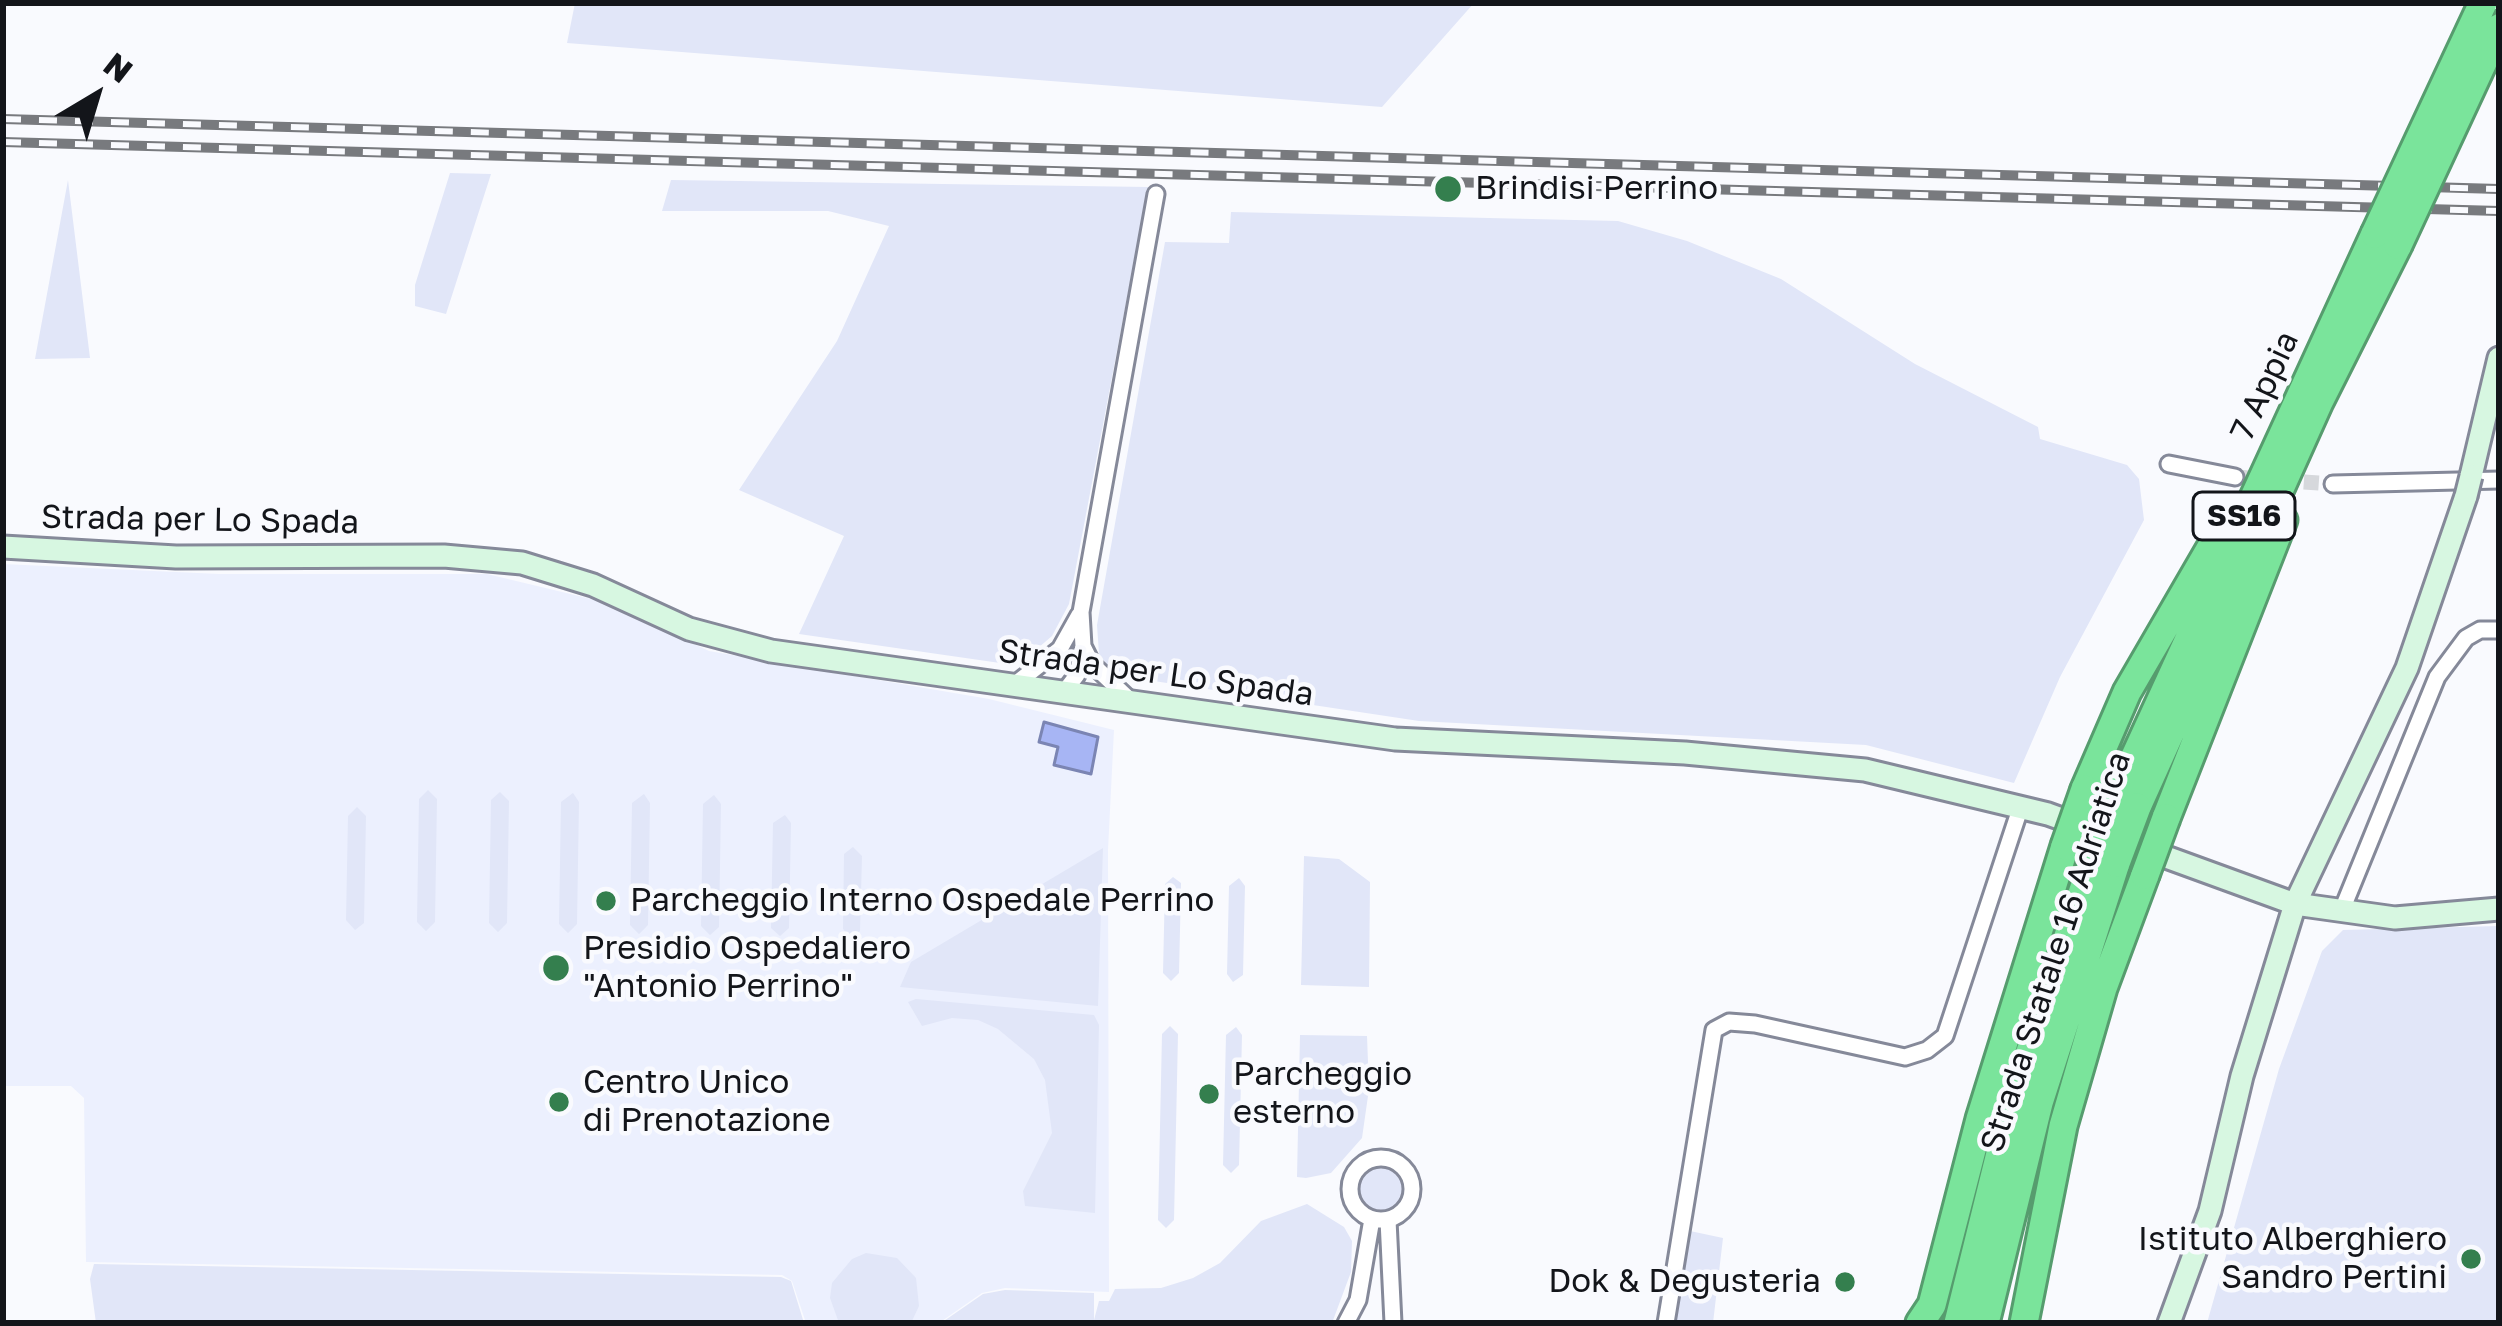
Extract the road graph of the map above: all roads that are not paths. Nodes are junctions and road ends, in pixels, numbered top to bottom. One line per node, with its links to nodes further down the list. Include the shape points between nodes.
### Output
1 (2482, 3): 4 (highway, 7 Appia / SS16, bridge)
2 (2499, 28): 4 (highway, SS16, bridge)
3 (1156, 194): 12 (street)
4 (2386, 239): 6 (highway, 7 Appia / SS16)
5 (2499, 358): 21 (street, via 2468,486 2407,668)
6 (2310, 399): 19 (highway, 7 Appia / SS16); 28 (highway, bridge, via 2252,462 2127,692 2085,789 1980,1119 1932,1305); 31 (highway, bridge, via 2295,489 2103,988 2062,1126)
7 (2169, 464): 8 (street)
8 (2235, 477)
9 (2499, 481): 10 (street)
10 (2333, 484)
11 (3, 548): 16 (street, Strada per Lo Spada, via 485,558 557,572 728,642)
12 (1081, 612): 14 (street); 15 (street)
13 (2499, 630): 23 (street, via 2466,638 2437,677)
14 (1083, 646): 17 (street); 18 (street)
15 (1060, 649): 16 (street); 17 (street)
16 (1014, 685): 17 (street, Strada per Lo Spada)
17 (1064, 692): 18 (street, Strada per Lo Spada)
18 (1134, 703): 20 (street, Strada per Lo Spada, via 1394,739 1776,759)
19 (2126, 803): 24 (highway, Strada Statale 16 Adriatica / SS16, bridge, via 2034,1034)
20 (2021, 806): 21 (street, Strada per Lo Spada); 27 (street, via 1946,1036 1905,1057 1755,1024 1714,1030)
21 (2295, 904): 23 (street, Strada per Lo Spada); 32 (street, via 2210,1211)
22 (2499, 909): 23 (street, Strada per Lo Spada, via 2395,918)
23 (2342, 910)
24 (1997, 1208): 29 (highway, Strada Statale 16 Adriatica / SS16); 30 (highway, Strada Statale 16 Adriatica / SS16)
25 (1346, 1323): 26 (street, via 1380,1219)
26 (1393, 1323)
27 (1666, 1323)
28 (1920, 1323)
29 (1958, 1323)
30 (1985, 1323)
31 (2024, 1323)
32 (2169, 1323)

